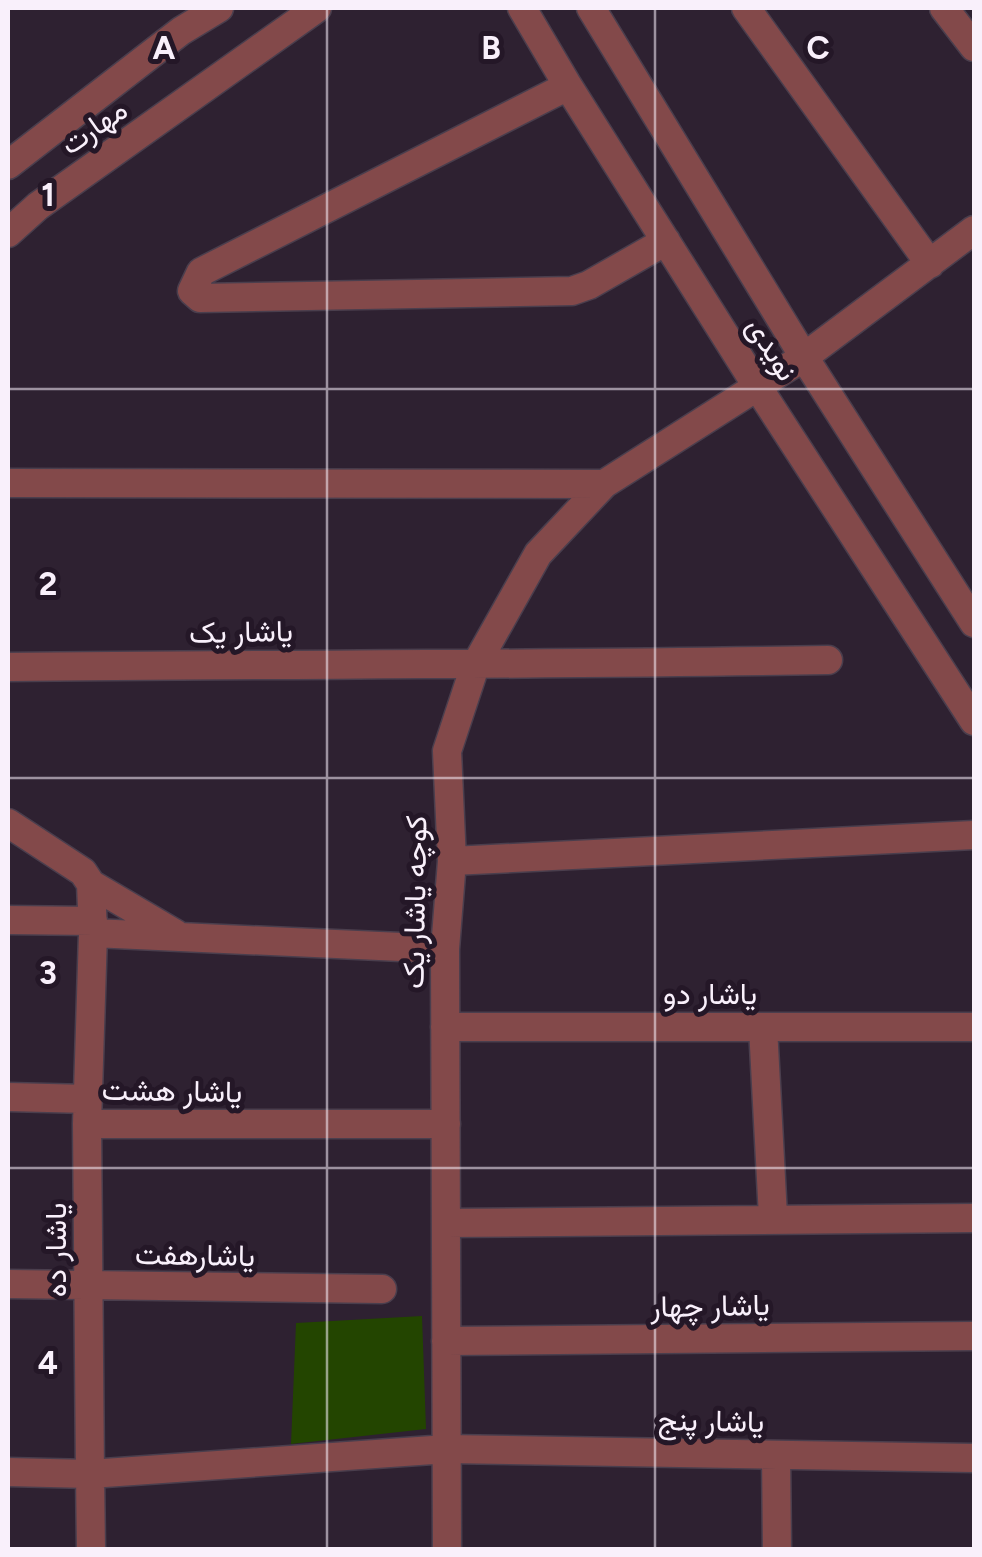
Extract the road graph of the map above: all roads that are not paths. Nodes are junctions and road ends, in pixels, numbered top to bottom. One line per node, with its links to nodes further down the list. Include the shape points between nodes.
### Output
1 (219, 8): 9 (street, مهارت)
2 (317, 8): 11 (street, مهارت)
3 (522, 8): 8 (street, نویدی)
4 (592, 8): 14 (street, نویدی)
5 (746, 8): 13 (street)
6 (944, 8): 7 (street)
7 (974, 48)
8 (568, 86): 12 (street, نویدی); 12 (street, via 202,272 192,290 200,298 572,291)
9 (8, 164)
10 (974, 230): 13 (street, کوچه یاشار یک)
11 (8, 233)
12 (666, 241): 15 (street, نویدی)
13 (930, 264): 14 (street, کوچه یاشار یک)
14 (804, 357): 15 (street, کوچه یاشار یک); 18 (street, نویدی)
15 (757, 386): 17 (street, کوچه یاشار یک); 22 (street, نویدی)
16 (8, 483): 17 (street)
17 (604, 484): 20 (street, کوچه یاشار یک, via 538,554)
18 (974, 623)
19 (828, 660): 20 (street, یاشار یک)
20 (475, 666): 21 (street, یاشار یک); 25 (street, کوچه یاشار یک, via 447,751)
21 (8, 668)
22 (974, 721)
23 (8, 823): 26 (street)
24 (974, 834): 25 (street)
25 (452, 861): 30 (street, کوچه یاشار یک)
26 (91, 884): 28 (street); 29 (street)
27 (8, 920): 28 (street)
28 (93, 927): 29 (street); 35 (street, یاشار هشت)
29 (176, 934): 30 (street)
30 (445, 949): 31 (street, کوچه یاشار یک)
31 (445, 1027): 32 (street, یاشار دو); 36 (street, کوچه یاشار یک)
32 (763, 1027): 33 (street, یاشار دو); 37 (street)
33 (974, 1027)
34 (8, 1097): 35 (street)
35 (88, 1112): 36 (street, یاشار هشت); 41 (street, یاشار ده)
36 (446, 1124): 39 (street, کوچه یاشار یک)
37 (773, 1218): 38 (street); 39 (street)
38 (974, 1218)
39 (446, 1223): 44 (street, کوچه یاشار یک)
40 (8, 1284): 41 (street, یاشارهفت)
41 (88, 1287): 42 (street, یاشارهفت); 49 (street, یاشار ده)
42 (382, 1289)
43 (974, 1336): 44 (street, یاشار چهار)
44 (446, 1341): 45 (street, کوچه یاشار یک)
45 (447, 1449): 46 (street, یاشار پنج); 49 (street); 51 (street, کوچه یاشار یک)
46 (776, 1454): 47 (street, یاشار پنج); 52 (street)
47 (974, 1458)
48 (8, 1472): 49 (street)
49 (90, 1474): 50 (street)
50 (91, 1550)
51 (447, 1550)
52 (777, 1550)

